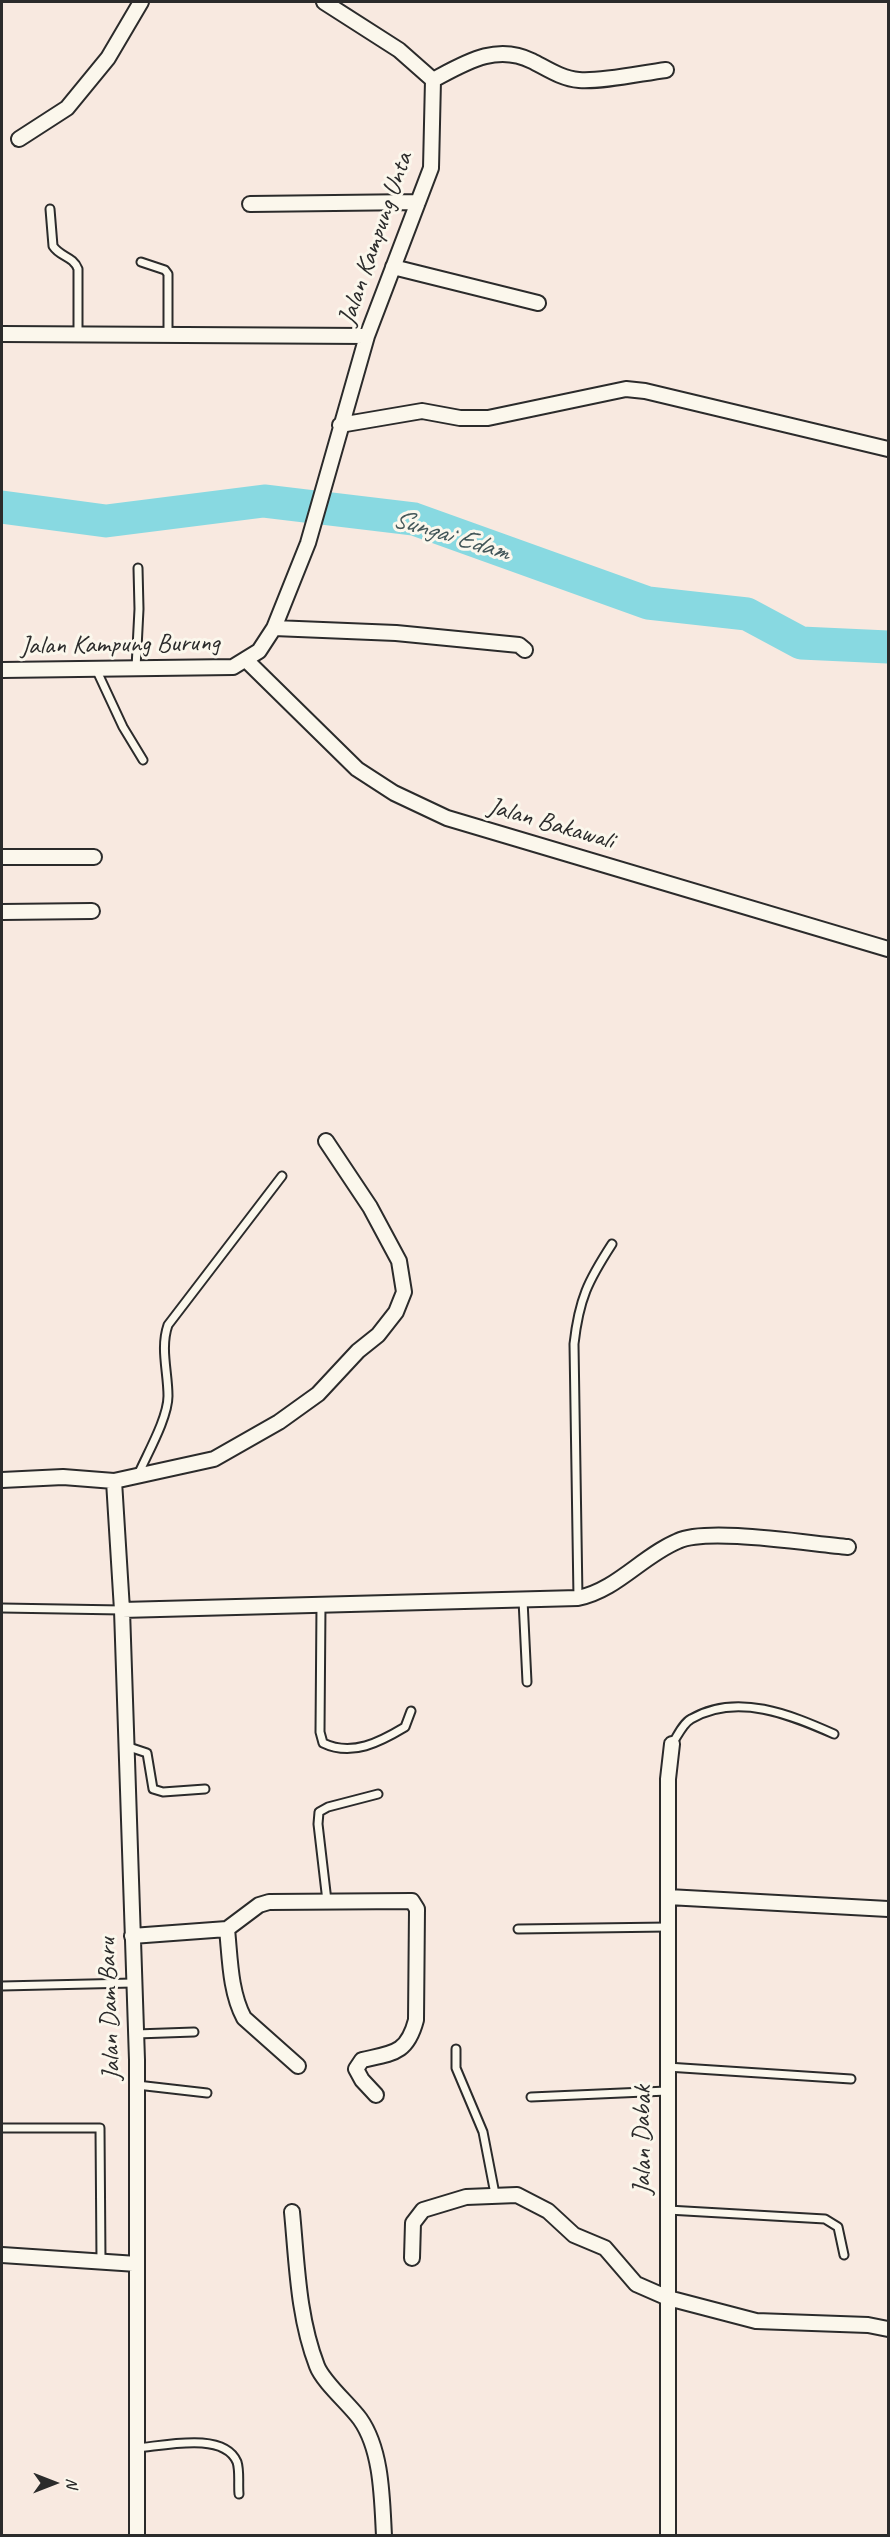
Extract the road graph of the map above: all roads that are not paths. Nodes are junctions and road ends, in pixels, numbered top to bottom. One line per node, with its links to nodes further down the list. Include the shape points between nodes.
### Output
1 (141, 2): 5 (street, via 108,58 67,108)
2 (324, 2): 4 (street, via 399,50)
3 (666, 70): 4 (street, via 580,80 564,77 522,56 495,53 475,58)
4 (433, 80): 6 (street, Jalan Kampung Unta, via 431,168)
5 (19, 139)
6 (418, 202): 7 (street); 10 (street, Jalan Kampung Unta)
7 (250, 204)
8 (50, 209): 13 (lane, via 53,246 75,261 78,269)
9 (141, 262): 14 (lane, via 168,274)
10 (393, 267): 11 (street); 15 (street, Jalan Kampung Unta)
11 (538, 303)
12 (2, 334): 13 (street)
13 (78, 335): 14 (street)
14 (168, 335): 15 (street)
15 (367, 336): 16 (street, Jalan Kampung Unta)
16 (340, 425): 17 (street, via 422,411 488,418 626,389); 18 (street, Jalan Kampung Unta, via 331,472)
17 (888, 449)
18 (308, 543): 20 (street, Jalan Kampung Burung)
19 (138, 568): 23 (lane)
20 (274, 628): 21 (street, via 396,633 519,645); 22 (street, Jalan Kampung Burung, via 259,651)
21 (525, 650)
22 (246, 660): 23 (street, Jalan Kampung Burung, via 233,668); 31 (street, Jalan Bakawali, via 357,769 394,793 447,818)
23 (136, 668): 24 (street, Jalan Kampung Burung)
24 (96, 669): 25 (street, Jalan Kampung Burung); 26 (lane, via 123,728)
25 (2, 670)
26 (143, 760)
27 (2, 857): 28 (street)
28 (94, 857)
29 (92, 911): 30 (street)
30 (2, 912)
31 (888, 949)
32 (326, 1142): 35 (street, via 370,1207 399,1261 404,1292 396,1312 318,1394 279,1422 208,1461)
33 (282, 1176): 35 (lane, via 168,1325 168,1397)
34 (612, 1244): 39 (lane, via 591,1277 578,1310 575,1333)
35 (137, 1477): 37 (street)
36 (2, 1480): 37 (street, via 63,1477)
37 (114, 1481): 43 (street, Jalan Dam Baru)
38 (848, 1547): 39 (street, via 703,1535 678,1541 595,1595)
39 (578, 1598): 40 (street)
40 (523, 1600): 41 (street); 44 (lane)
41 (321, 1605): 43 (street); 45 (lane, via 323,1743 338,1750 366,1746 405,1727)
42 (2, 1608): 43 (lane)
43 (122, 1610): 48 (street, Jalan Dam Baru)
44 (527, 1682)
45 (411, 1711)
46 (834, 1734): 47 (lane, via 776,1711 722,1708 690,1719)
47 (672, 1744): 51 (street, Jalan Dabak, via 668,1779)
48 (126, 1746): 49 (lane, via 147,1753 153,1790); 57 (street, Jalan Dam Baru)
49 (205, 1790)
50 (378, 1794): 52 (lane, via 319,1812)
51 (668, 1898): 53 (street); 54 (street, Jalan Dabak)
52 (327, 1901): 55 (street, via 269,1902); 69 (street, via 412,1900 417,1909 416,2020 412,2037 399,2051 362,2060 356,2069)
53 (888, 1909)
54 (668, 1927): 56 (lane); 64 (street, Jalan Dabak)
55 (226, 1929): 57 (street); 63 (street, via 240,2011)
56 (518, 1929)
57 (132, 1936): 58 (street, Jalan Dam Baru)
58 (133, 1983): 59 (lane); 61 (street, Jalan Dam Baru)
59 (2, 1986)
60 (194, 2032): 61 (lane)
61 (136, 2034): 66 (street, Jalan Dam Baru)
62 (456, 2049): 72 (lane, via 456,2068 483,2132)
63 (298, 2066)
64 (667, 2067): 65 (lane); 67 (street, Jalan Dabak)
65 (851, 2079)
66 (137, 2085): 68 (lane); 79 (street, Jalan Dam Baru)
67 (667, 2091): 70 (lane); 73 (street, Jalan Dabak)
68 (207, 2093)
69 (376, 2095)
70 (531, 2097)
71 (2, 2128): 78 (lane, via 100,2128)
72 (495, 2194): 77 (street, via 445,2201 423,2210 413,2223); 80 (street, via 518,2195 548,2211 574,2235 605,2248 636,2284)
73 (668, 2210): 76 (lane, via 825,2219 838,2227); 80 (street, Jalan Dabak)
74 (292, 2212): 85 (street, via 309,2344 318,2370 363,2423 375,2452)
75 (2, 2255): 78 (street)
76 (844, 2255)
77 (412, 2258)
78 (101, 2261): 79 (street)
79 (137, 2264): 82 (street, Jalan Dam Baru)
80 (668, 2298): 81 (street, via 756,2321); 86 (street, Jalan Dabak)
81 (888, 2329)
82 (137, 2448): 83 (lane, via 215,2443 230,2451 237,2463); 84 (street, Jalan Dam Baru)
83 (239, 2494)
84 (137, 2535)
85 (384, 2535)
86 (668, 2535)

